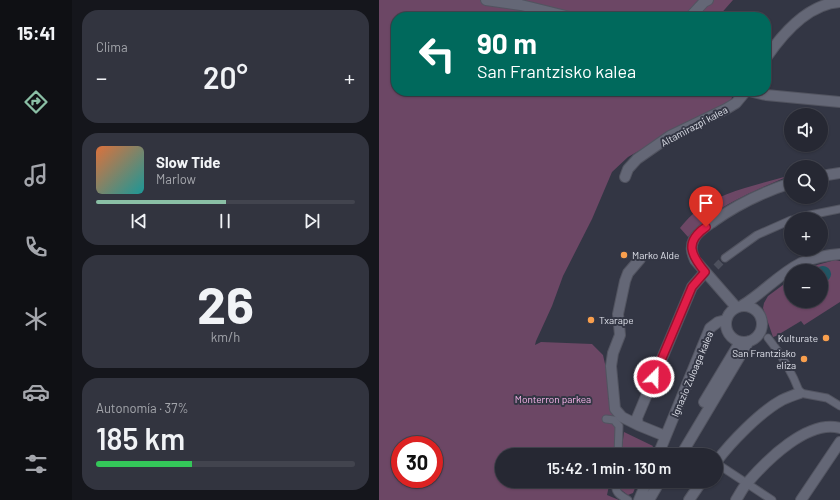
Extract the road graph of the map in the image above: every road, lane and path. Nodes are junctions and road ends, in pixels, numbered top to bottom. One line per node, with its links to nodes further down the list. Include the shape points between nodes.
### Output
1 (486, 0): 4 (street)
2 (708, 0): 5 (street)
3 (840, 2): 6 (street, via 819,7 797,22)
4 (550, 12)
5 (695, 12)
6 (771, 52)
7 (771, 95): 9 (street)
8 (742, 96): 12 (street, Altamirazpi kalea, via 726,109 670,136 637,159)
9 (840, 102)
10 (840, 173): 11 (street)
11 (828, 175)
12 (625, 177)
13 (784, 186): 22 (street, via 758,195 732,209 699,232 694,239 692,252)
14 (840, 209): 15 (street)
15 (825, 212)
16 (784, 223): 18 (street, via 757,235)
17 (840, 254): 24 (street, via 801,263)
18 (725, 258)
19 (840, 258): 21 (street)
20 (640, 259): 32 (street, via 628,273 625,281 618,314 620,335 611,366 615,409 622,417)
21 (813, 264)
22 (705, 272): 24 (street); 32 (street, via 692,287 637,418)
23 (784, 280): 25 (street, via 769,292)
24 (739, 306): 25 (street); 26 (street, via 729,313)
25 (755, 309): 27 (street, via 762,320)
26 (726, 320): 28 (street, via 725,326 730,336); 34 (street, Ignazio Zuloaga kalea, via 710,328)
27 (764, 335): 28 (street); 29 (street, via 793,375)
28 (744, 342): 38 (street); 39 (street)
29 (800, 393): 30 (street, via 827,398); 40 (street, via 781,400 758,418)
30 (840, 406)
31 (606, 419): 36 (street, via 614,420 619,426)
32 (638, 425): 34 (street)
33 (840, 428): 42 (street, via 825,426 799,437 768,461)
34 (665, 436): 37 (street, Ignazio Zuloaga kalea)
35 (840, 442): 55 (street)
36 (618, 448)
37 (661, 448)
38 (678, 448)
39 (685, 448)
40 (723, 454)
41 (723, 467): 42 (street)
42 (747, 483): 53 (street); 54 (street)
43 (616, 488): 48 (street, via 618,494)
44 (644, 488): 49 (street)
45 (655, 488): 50 (street)
46 (663, 488): 51 (street)
47 (697, 488): 52 (street)
48 (628, 500)
49 (639, 500)
50 (649, 500)
51 (656, 500)
52 (689, 500)
53 (736, 500)
54 (772, 500)
55 (801, 500)

